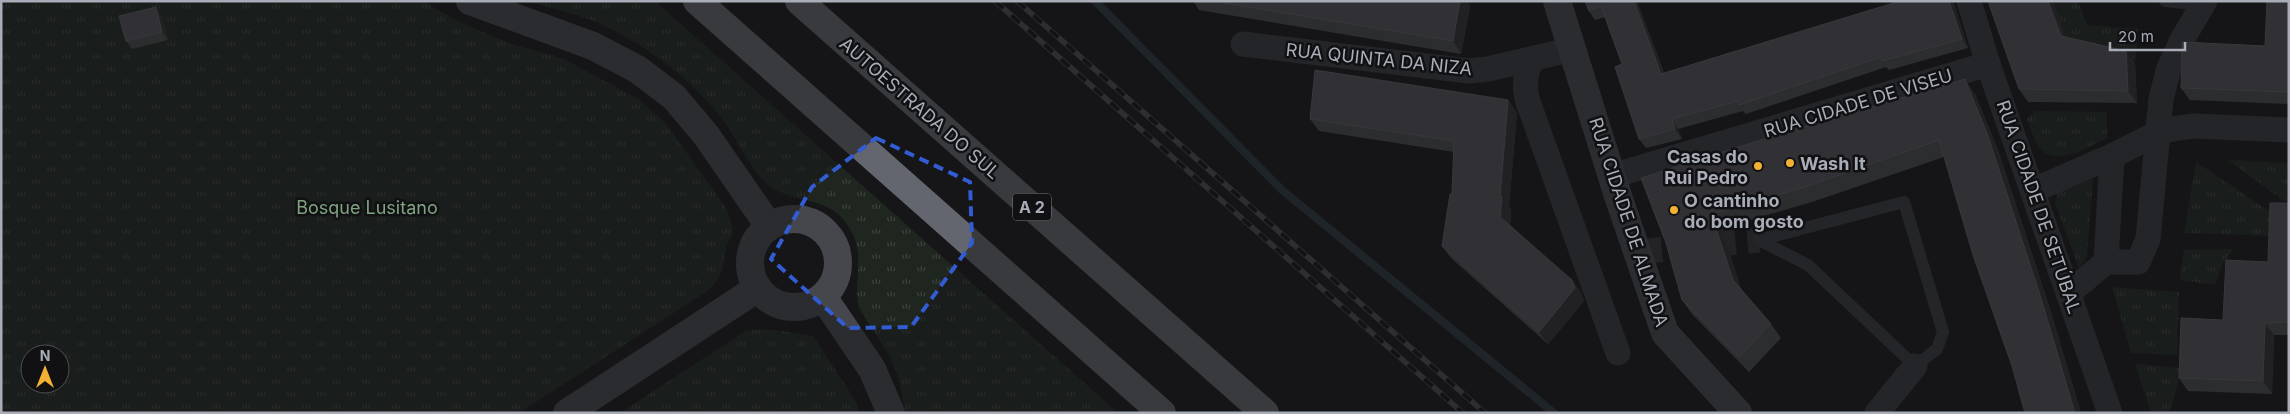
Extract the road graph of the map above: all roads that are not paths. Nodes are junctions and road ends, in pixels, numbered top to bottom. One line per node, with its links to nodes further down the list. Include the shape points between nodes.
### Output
1 (470, 1): 17 (street, via 593,46 636,69 674,96 706,135)
2 (697, 1): 26 (highway)
3 (799, 1): 27 (highway, AUTOESTRADA DO SUL / A 2)
4 (1969, 1): 11 (street, RUA CIDADE DE SETÚBAL)
5 (2165, 1): 6 (lane)
6 (2203, 2): 13 (street, via 2169,68 2161,99)
7 (1559, 3): 9 (street, RUA CIDADE DE ALMADA)
8 (1243, 44): 10 (street, RUA QUINTA DA NIZA, via 1469,71)
9 (1573, 49): 10 (street, RUA QUINTA DA NIZA); 15 (street, RUA CIDADE DE ALMADA)
10 (1533, 58): 22 (street, via 1525,78 1527,99)
11 (1988, 64): 15 (street, RUA CIDADE DE VISEU); 16 (street, RUA CIDADE DE SETÚBAL)
12 (2289, 130): 13 (street, via 2195,126)
13 (2158, 133): 14 (street); 18 (street, via 2148,239 2138,262)
14 (2112, 156): 16 (street); 18 (street)
15 (1612, 176): 28 (street, RUA CIDADE DE ALMADA, via 1665,333)
16 (2034, 190): 20 (street, RUA CIDADE DE SETÚBAL)
17 (769, 226): 19 (street, via 752,248 751,276); 21 (street, via 797,218 825,230 838,256 838,271)
18 (2106, 262): 20 (street)
19 (758, 288): 21 (street, via 774,302 796,307); 24 (street)
20 (2068, 292): 30 (street, RUA CIDADE DE SETÚBAL)
21 (823, 297): 25 (street, via 872,369)
22 (1618, 353)
23 (1915, 366): 23 (lane, via 1937,349 1943,332 1904,202 1759,240 1808,266); 29 (street)
24 (567, 413)
25 (891, 413)
26 (1162, 413)
27 (1265, 413)
28 (1738, 413)
29 (1877, 413)
30 (2110, 413)

